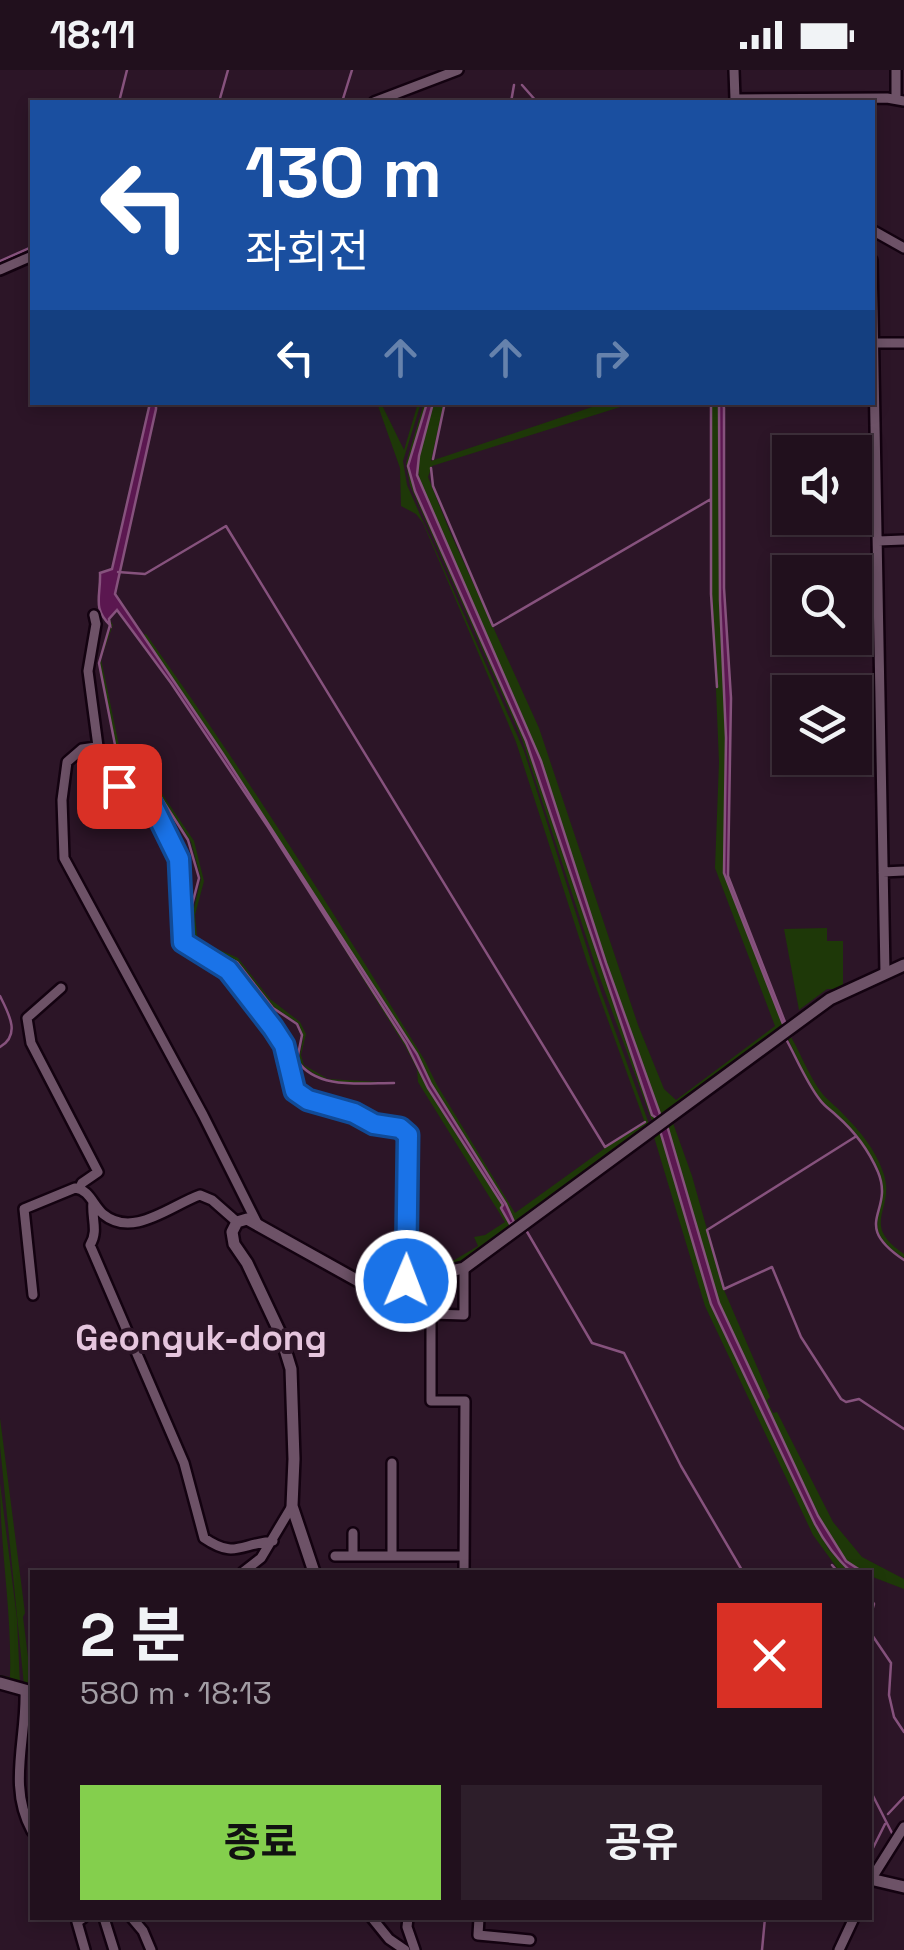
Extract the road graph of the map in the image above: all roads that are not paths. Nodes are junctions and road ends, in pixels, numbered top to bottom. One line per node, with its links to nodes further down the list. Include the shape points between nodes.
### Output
1 (458, 70): 5 (street)
2 (734, 70): 6 (street, via 735,99)
3 (896, 70): 4 (street)
4 (900, 99): 7 (street)
5 (379, 100)
6 (802, 100)
7 (875, 101)
8 (875, 232): 9 (street)
9 (904, 248)
10 (30, 257): 11 (street)
11 (0, 270)
12 (904, 343): 13 (street)
13 (875, 344)
14 (875, 393): 16 (street)
15 (904, 540): 16 (street)
16 (878, 541): 20 (street)
17 (94, 615): 18 (street, via 88,671)
18 (96, 746): 27 (street, via 67,762 64,858); 29 (street, via 104,776 149,798 179,859 183,942 228,970 273,1028 295,1091 408,1135)
19 (904, 871): 20 (street)
20 (882, 872): 22 (street)
21 (904, 965): 22 (street)
22 (885, 974): 28 (street, via 830,999)
23 (62, 988): 24 (street, via 28,1018 31,1043 98,1172)
24 (80, 1187): 25 (street); 30 (street, via 24,1209)
25 (93, 1202): 26 (street, via 107,1217 128,1223 200,1195); 34 (street, via 96,1231 90,1244 184,1462 204,1538 230,1551)
26 (237, 1222): 27 (street); 32 (street, via 234,1244 291,1369)
27 (258, 1225): 29 (street, via 360,1282)
28 (464, 1268): 29 (street); 38 (street, via 464,1314 432,1314 431,1384 431,1401 464,1401)
29 (406, 1281)
30 (34, 1295)
31 (392, 1463): 37 (street)
32 (292, 1506): 34 (street); 40 (street)
33 (353, 1533): 36 (street)
34 (273, 1541): 39 (street)
35 (335, 1556): 36 (street)
36 (353, 1556): 37 (street)
37 (392, 1556): 38 (street)
38 (464, 1556): 41 (street)
39 (246, 1570)
40 (313, 1570)
41 (464, 1570)
42 (0, 1683): 43 (street)
43 (29, 1691): 44 (street, via 18,1783)
44 (30, 1827)
45 (904, 1828): 46 (street)
46 (872, 1877)
47 (872, 1880): 48 (street)
48 (904, 1887)
49 (78, 1920): 57 (street)
50 (105, 1920): 58 (street)
51 (134, 1920): 59 (street)
52 (374, 1920): 60 (street)
53 (408, 1920): 61 (street)
54 (480, 1920): 56 (street, via 478,1935)
55 (853, 1920): 62 (street)
56 (530, 1940)
57 (86, 1950)
58 (114, 1950)
59 (151, 1950)
60 (405, 1950)
61 (415, 1950)
62 (840, 1950)

